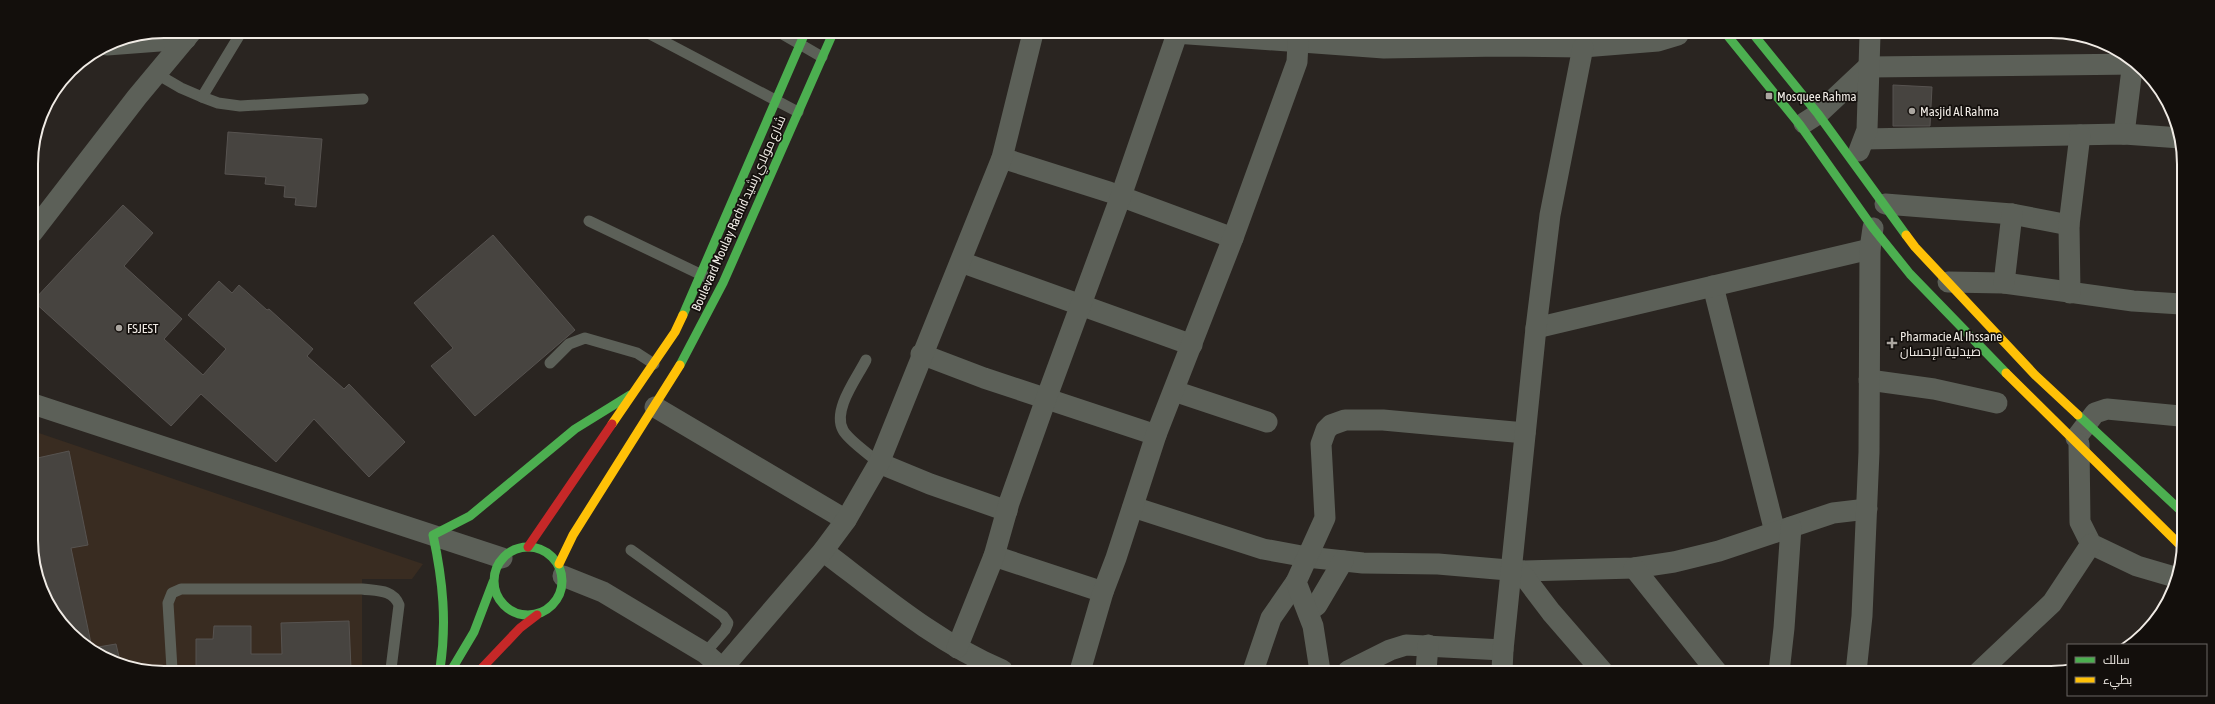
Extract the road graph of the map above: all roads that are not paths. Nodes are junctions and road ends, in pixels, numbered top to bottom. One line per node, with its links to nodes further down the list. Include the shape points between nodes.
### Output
1 (187, 38): 22 (street)
2 (238, 38): 23 (lane)
3 (657, 38): 25 (lane)
4 (788, 38): 16 (lane)
5 (803, 38): 16 (main road, Boulevard Moulay Rachid شارع مولاي رشيد)
6 (831, 38): 18 (main road, Boulevard Moulay Rachid شارع مولاي رشيد)
7 (1032, 38): 33 (street)
8 (1175, 38): 36 (street)
9 (1237, 38): 15 (street)
10 (1668, 38): 17 (street)
11 (1729, 38): 28 (main road)
12 (1756, 38): 27 (main road)
13 (1870, 38): 20 (street)
14 (1378, 41): 15 (street); 17 (street)
15 (1298, 42): 43 (street, via 1297,62)
16 (800, 45): 18 (lane); 25 (main road, Boulevard Moulay Rachid شارع مولاي رشيد)
17 (1583, 47): 54 (street, via 1550,215)
18 (822, 57): 26 (main road, Boulevard Moulay Rachid شارع مولاي رشيد)
19 (2127, 63): 20 (street)
20 (1868, 67): 27 (street); 32 (street, via 1867,130)
21 (2133, 69): 29 (street)
22 (157, 74): 23 (lane, via 181,88); 40 (street)
23 (202, 96): 24 (lane, via 218,103 240,106)
24 (363, 99)
25 (776, 101): 26 (lane); 46 (main road, Boulevard Moulay Rachid شارع مولاي رشيد)
26 (798, 112): 48 (main road, Boulevard Moulay Rachid شارع مولاي رشيد)
27 (1818, 114): 28 (street); 34 (main road)
28 (1800, 125): 35 (main road)
29 (2124, 134): 30 (street); 31 (street)
30 (2080, 135): 32 (street); 41 (street)
31 (2175, 137)
32 (1864, 139): 34 (street)
33 (1002, 158): 36 (street); 45 (street)
34 (1852, 160): 35 (street); 37 (main road)
35 (1836, 175): 42 (main road)
36 (1122, 196): 43 (street); 53 (street)
37 (1885, 204): 38 (street); 47 (main road, via 1915,247)
38 (2012, 214): 41 (street); 49 (street)
39 (589, 221): 46 (lane)
40 (38, 225)
41 (2069, 225): 51 (street)
42 (1873, 228): 44 (street); 71 (main road, via 1930,296 1996,364)
43 (1233, 238): 55 (street)
44 (1870, 249): 50 (street); 60 (street)
45 (961, 262): 53 (street); 56 (street)
46 (702, 275): 48 (lane); 59 (main road, Boulevard Moulay Rachid شارع مولاي رشيد, via 675,332)
47 (1948, 282): 49 (street); 71 (main road, via 2015,354)
48 (723, 283): 66 (main road, Boulevard Moulay Rachid شارع مولاي رشيد)
49 (2004, 283): 51 (street)
50 (1713, 286): 54 (street); 78 (street)
51 (2070, 293): 52 (street)
52 (2177, 304)
53 (1081, 305): 55 (street); 63 (street)
54 (1536, 328): 69 (street)
55 (1192, 345): 61 (street)
56 (921, 354): 63 (street); 72 (street)
57 (866, 360): 72 (lane, via 840,409 839,420 843,431)
58 (550, 363): 59 (lane, via 568,344 584,338 638,354)
59 (654, 364): 62 (main road, Boulevard Moulay Rachid شارع مولاي رشيد)
60 (1869, 380): 64 (street, via 1934,389); 75 (street)
61 (1174, 391): 68 (street); 70 (street)
62 (634, 392): 79 (main road, via 575,429 470,516); 82 (main road, Boulevard Moulay Rachid شارع مولاي رشيد)
63 (1046, 398): 70 (street); 76 (street)
64 (1997, 402)
65 (38, 406): 79 (street)
66 (655, 407): 77 (street); 90 (main road, Boulevard Moulay Rachid شارع مولاي رشيد, via 573,535)
67 (2177, 416): 71 (street, via 2107,409 2095,413)
68 (1267, 422)
69 (1525, 433): 86 (street, via 1383,420 1345,420 1331,425 1323,436 1322,444 1325,518); 91 (street)
70 (1156, 435): 73 (street)
71 (2080, 436): 74 (main road, via 2119,452); 80 (main road); 81 (street, via 2080,522)
72 (879, 463): 76 (street); 77 (street)
73 (1133, 507): 86 (street, via 1263,549); 95 (street)
74 (2177, 507)
75 (1866, 509): 78 (street, via 1833,513); 119 (street, via 1862,616)
76 (1008, 511): 85 (street)
77 (846, 520): 84 (street)
78 (1783, 530): 89 (street, via 1719,551); 118 (street, via 1784,628)
79 (433, 536): 87 (street); 104 (main road, via 445,597 444,647)
80 (2177, 542)
81 (2091, 544): 92 (street, via 2137,566); 120 (street, via 2052,603)
82 (528, 547): 87 (main road, via 518,548); 90 (main road, via 540,549 551,555)
83 (631, 550): 101 (lane, via 723,616 728,623 725,630)
84 (823, 551): 99 (street); 108 (street)
85 (994, 556): 95 (street); 99 (street)
86 (1307, 557): 88 (street); 94 (street)
87 (502, 558): 93 (main road, via 495,570)
88 (1343, 561): 91 (street); 96 (street, via 1317,605)
89 (1634, 568): 91 (street); 117 (street)
90 (561, 570): 97 (main road, via 562,589 557,601 548,610); 101 (street)
91 (1516, 570): 100 (street); 116 (street)
92 (2172, 576)
93 (493, 582): 97 (main road, via 498,599 506,608 520,615); 105 (main road, via 474,632)
94 (1296, 582): 96 (street); 111 (street, via 1272,618)
95 (1103, 592): 110 (street)
96 (1309, 612): 112 (street)
97 (537, 615): 106 (main road, via 520,628)
98 (1428, 644): 100 (street); 113 (street, via 1400,646); 114 (street)
99 (957, 648): 109 (street)
100 (1502, 650): 115 (street)
101 (705, 653): 107 (street)
102 (172, 666): 103 (lane, via 168,603 172,593 181,589 362,588 390,593 399,604)
103 (391, 666)
104 (441, 666)
105 (454, 666)
106 (484, 666)
107 (719, 666)
108 (725, 666)
109 (992, 666)
110 (1081, 666)
111 (1255, 666)
112 (1319, 666)
113 (1358, 666)
114 (1426, 666)
115 (1502, 666)
116 (1598, 666)
117 (1712, 666)
118 (1780, 666)
119 (1857, 666)
120 (1984, 666)

